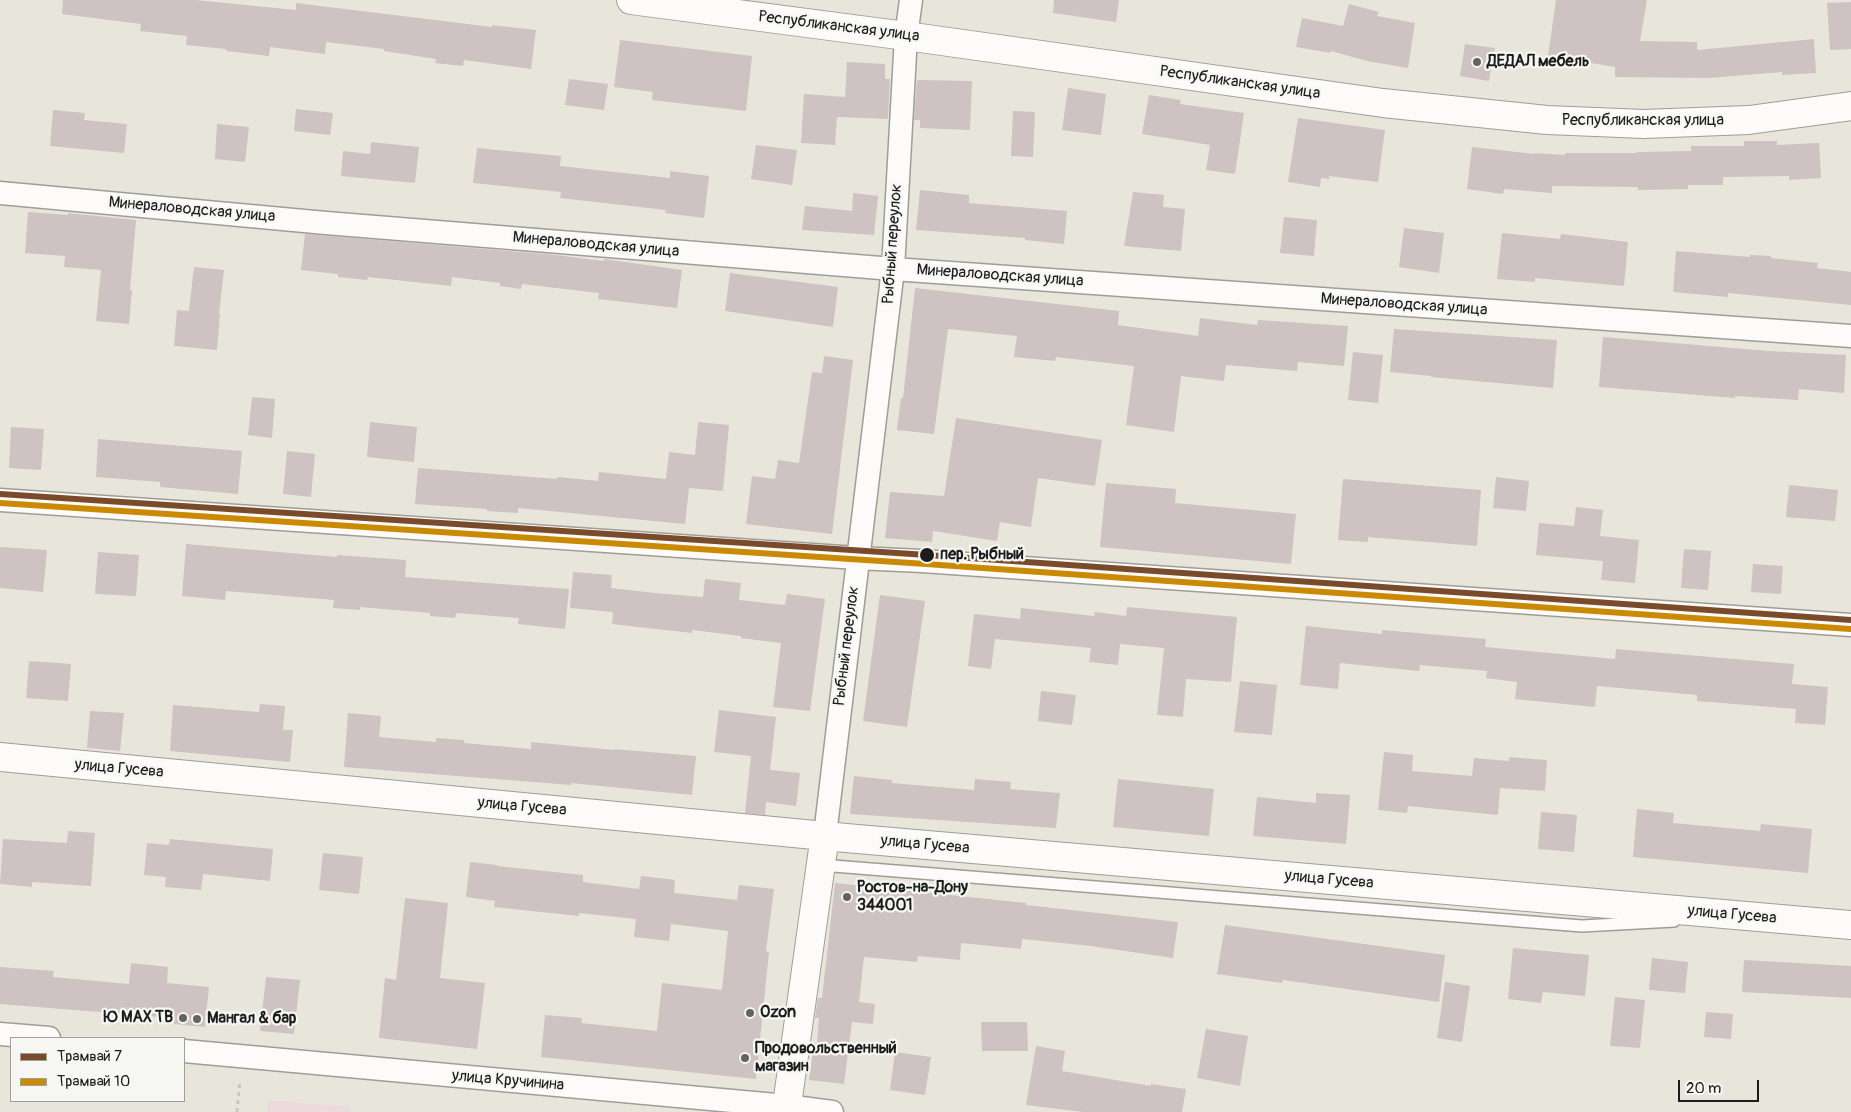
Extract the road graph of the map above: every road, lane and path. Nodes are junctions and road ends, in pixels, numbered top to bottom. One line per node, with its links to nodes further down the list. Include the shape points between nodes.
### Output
1 (631, 0): 3 (street, Республиканская улица)
2 (910, 0): 3 (street, Рыбный переулок)
3 (906, 36): 4 (street, Республиканская улица, via 1383,103 1546,120 1644,124 1749,120); 6 (street, Рыбный переулок)
4 (1851, 106)
5 (0, 192): 6 (street, Минераловодская улица, via 326,223)
6 (893, 269): 7 (street, Минераловодская улица); 9 (street, Рыбный переулок)
7 (1851, 336)
8 (0, 500): 9 (street)
9 (857, 558): 10 (street); 12 (street, Рыбный переулок)
10 (1851, 625)
11 (0, 758): 12 (street, улица Гусева)
12 (825, 835): 13 (street, Рыбный переулок); 14 (street, улица Гусева)
13 (820, 865): 14 (lane, via 1582,926 1644,924); 20 (street, Рыбный переулок)
14 (1727, 915): 15 (street, улица Гусева)
15 (1851, 925)
16 (0, 1034): 17 (street)
17 (37, 1037)
18 (185, 1051): 19 (street, улица Кручинина)
19 (242, 1057): 20 (street, улица Кручинина); 21 (path)
20 (787, 1109): 22 (street, улица Кручинина)
21 (237, 1112)
22 (832, 1112)

